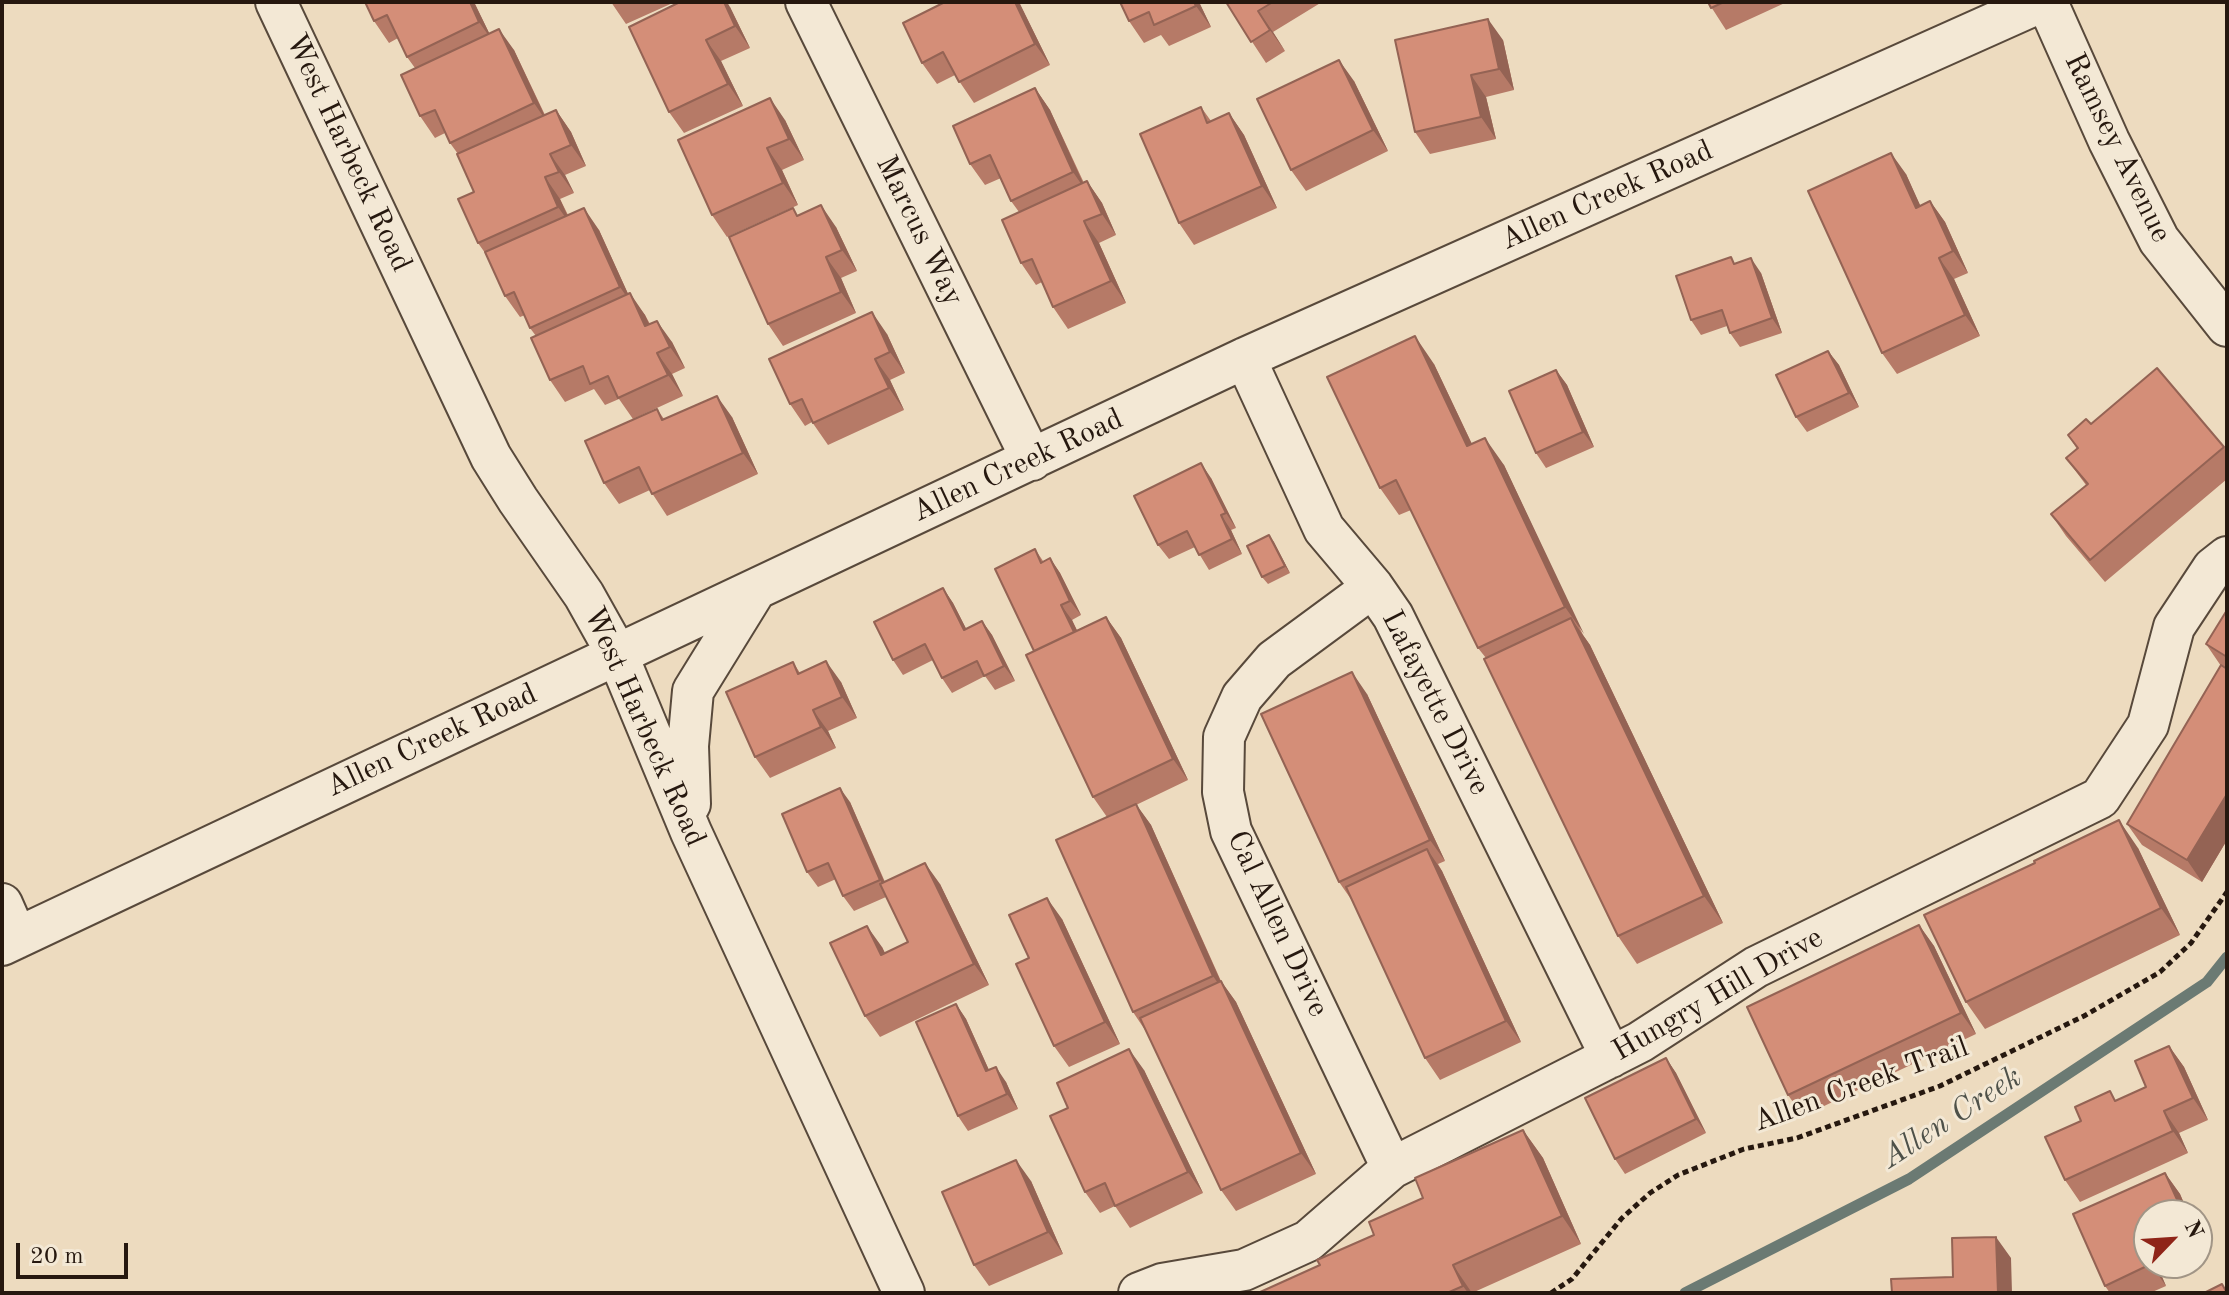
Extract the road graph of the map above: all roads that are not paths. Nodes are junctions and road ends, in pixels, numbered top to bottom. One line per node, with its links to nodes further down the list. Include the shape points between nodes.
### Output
1 (276, 2): 11 (street, West Harbeck Road, via 491,457)
2 (806, 2): 7 (street, Marcus Way)
3 (2041, 2): 6 (street, Allen Creek Road)
4 (2047, 2): 5 (street, Ramsey Avenue, via 2159,240)
5 (2227, 326)
6 (1245, 358): 7 (street, Allen Creek Road); 9 (street, Lafayette Drive, via 1324,529)
7 (1032, 460): 10 (street, Allen Creek Road)
8 (2227, 557): 14 (street, Hungry Hill Drive, via 2213,568 2174,627 2148,725 2100,798 1756,967)
9 (1373, 587): 14 (street, Lafayette Drive, via 1393,616); 15 (street, Cal Allen Drive, via 1274,660 1242,697 1224,737 1223,792 1231,831)
10 (756, 589): 11 (street, Allen Creek Road); 12 (street, via 693,691 688,746)
11 (617, 654): 12 (street, West Harbeck Road); 13 (street, Allen Creek Road)
12 (691, 832): 16 (street, West Harbeck Road)
13 (7, 929)
14 (1611, 1057): 15 (street, Hungry Hill Drive)
15 (1392, 1168): 17 (street, Hungry Hill Drive, via 1308,1241 1244,1270)
16 (904, 1293)
17 (1139, 1293)

